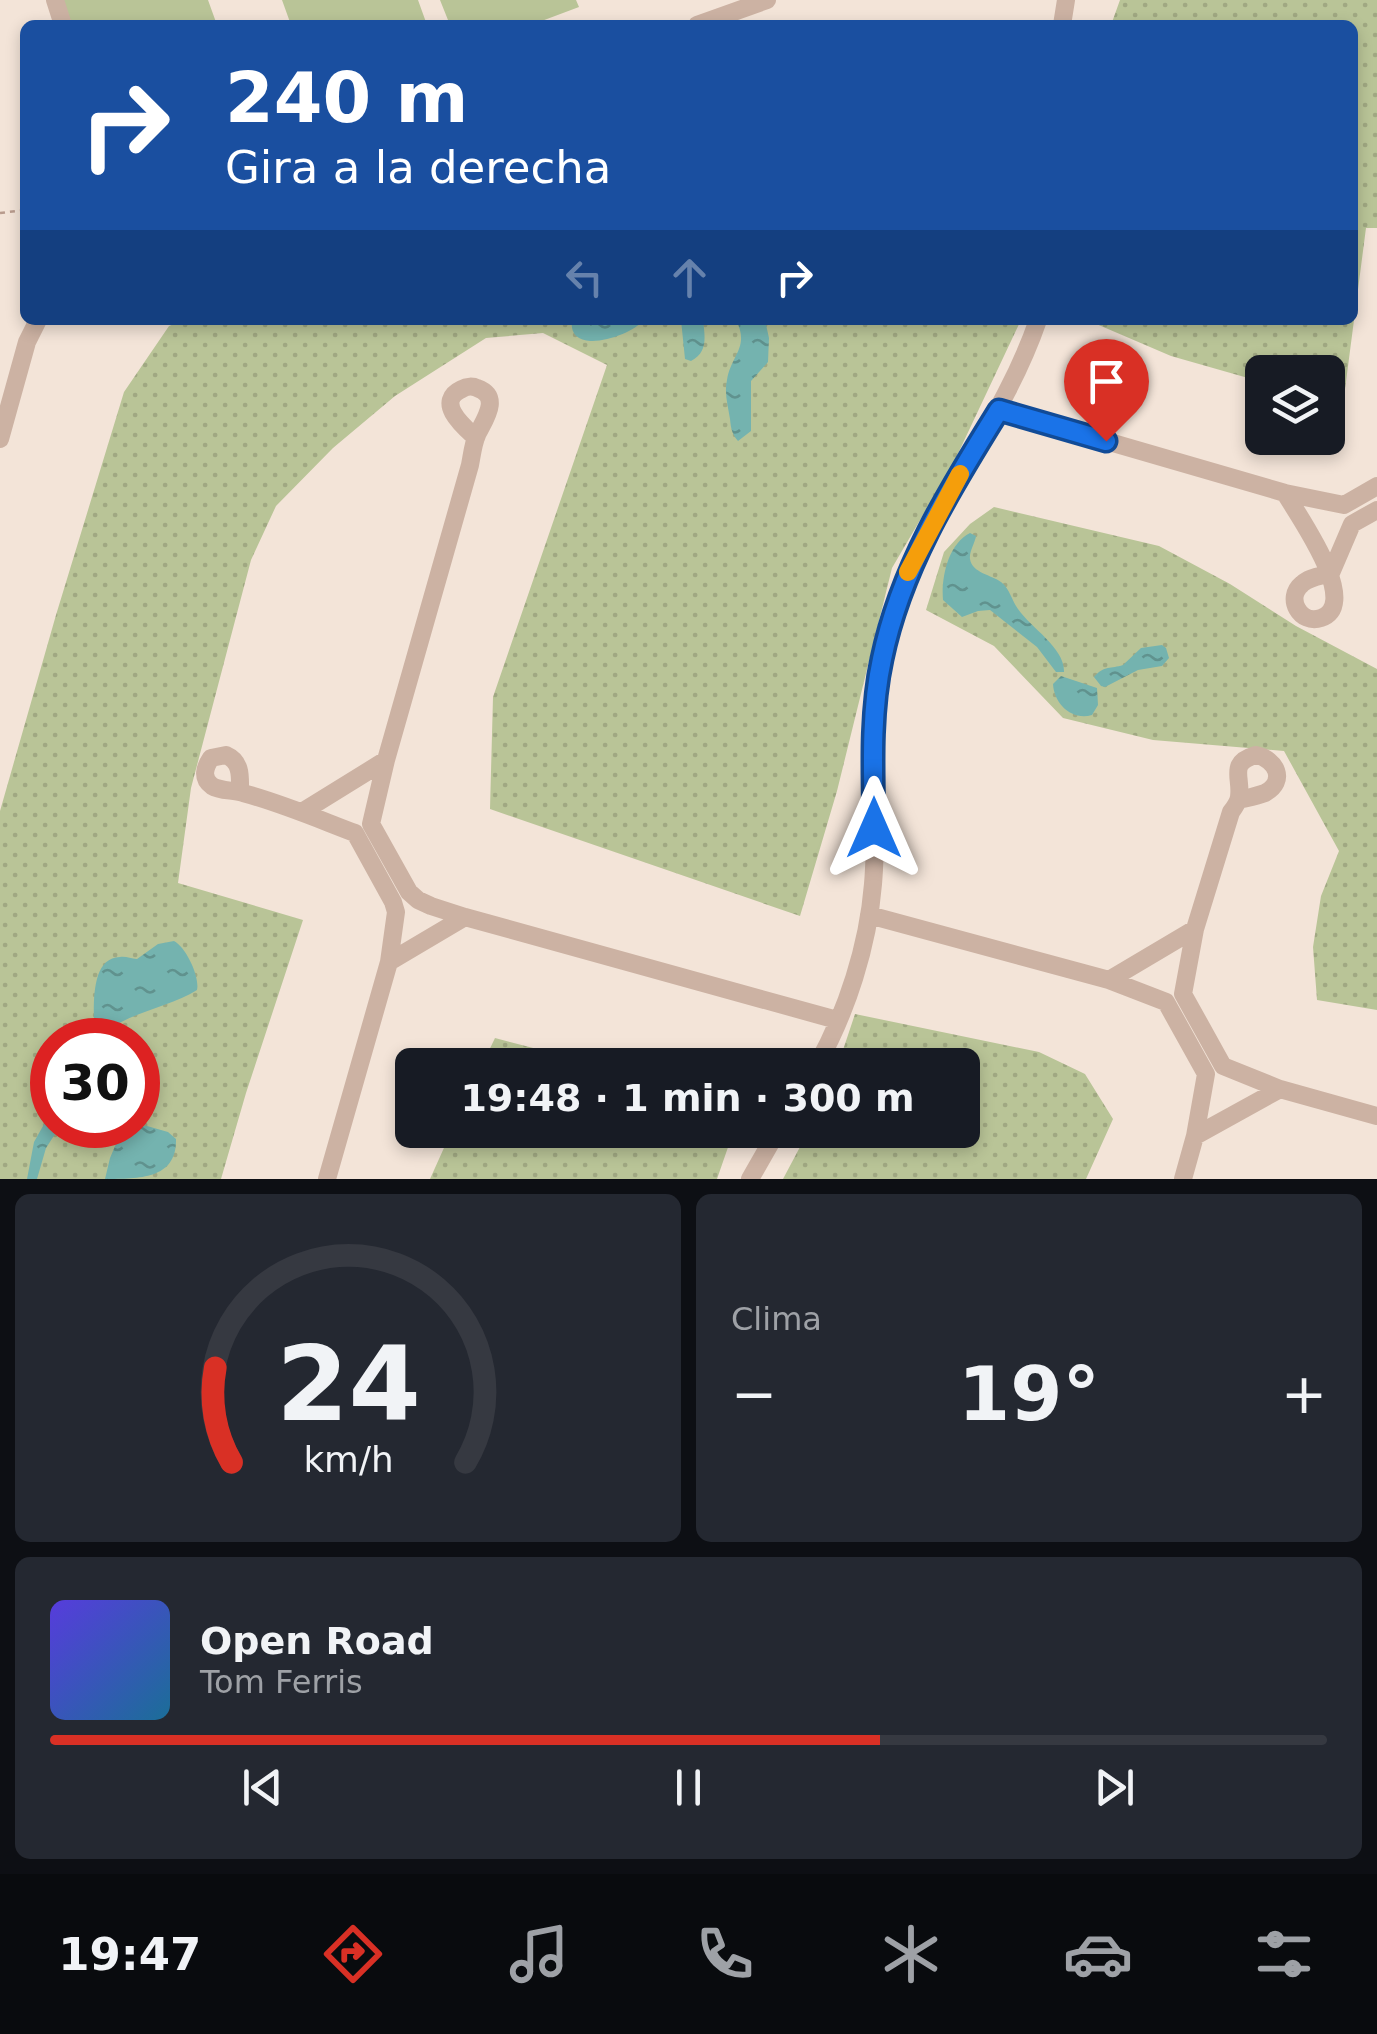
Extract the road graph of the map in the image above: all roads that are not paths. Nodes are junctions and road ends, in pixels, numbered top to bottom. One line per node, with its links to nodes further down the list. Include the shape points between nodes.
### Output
1 (766, 0): 2 (street)
2 (711, 20)
3 (36, 325): 7 (street)
4 (1036, 325): 5 (street)
5 (999, 410): 9 (street); 19 (street, via 914,560 888,634 875,721)
6 (476, 438): 13 (street)
7 (0, 439)
8 (1377, 486): 10 (street)
9 (1285, 494): 10 (street); 12 (street, via 1332,573)
10 (1344, 505): 12 (street)
11 (1377, 510): 12 (street)
12 (1352, 524)
13 (386, 760): 16 (street); 17 (street)
14 (240, 792): 16 (street)
15 (1239, 800): 21 (street)
16 (302, 812): 17 (street)
17 (363, 828): 18 (street)
18 (401, 897): 20 (street); 22 (street)
19 (869, 915): 23 (street); 25 (street)
20 (465, 918): 22 (street); 25 (street)
21 (1195, 929): 23 (street); 24 (street)
22 (389, 962): 32 (street)
23 (1109, 980): 24 (street)
24 (1174, 998): 27 (street)
25 (838, 1020): 26 (street)
26 (825, 1048)
27 (1214, 1070): 28 (street); 30 (street)
28 (1280, 1089): 29 (street); 30 (street)
29 (1377, 1116)
30 (1195, 1136): 34 (street)
31 (768, 1148): 33 (street)
32 (327, 1179)
33 (750, 1179)
34 (1183, 1179)

